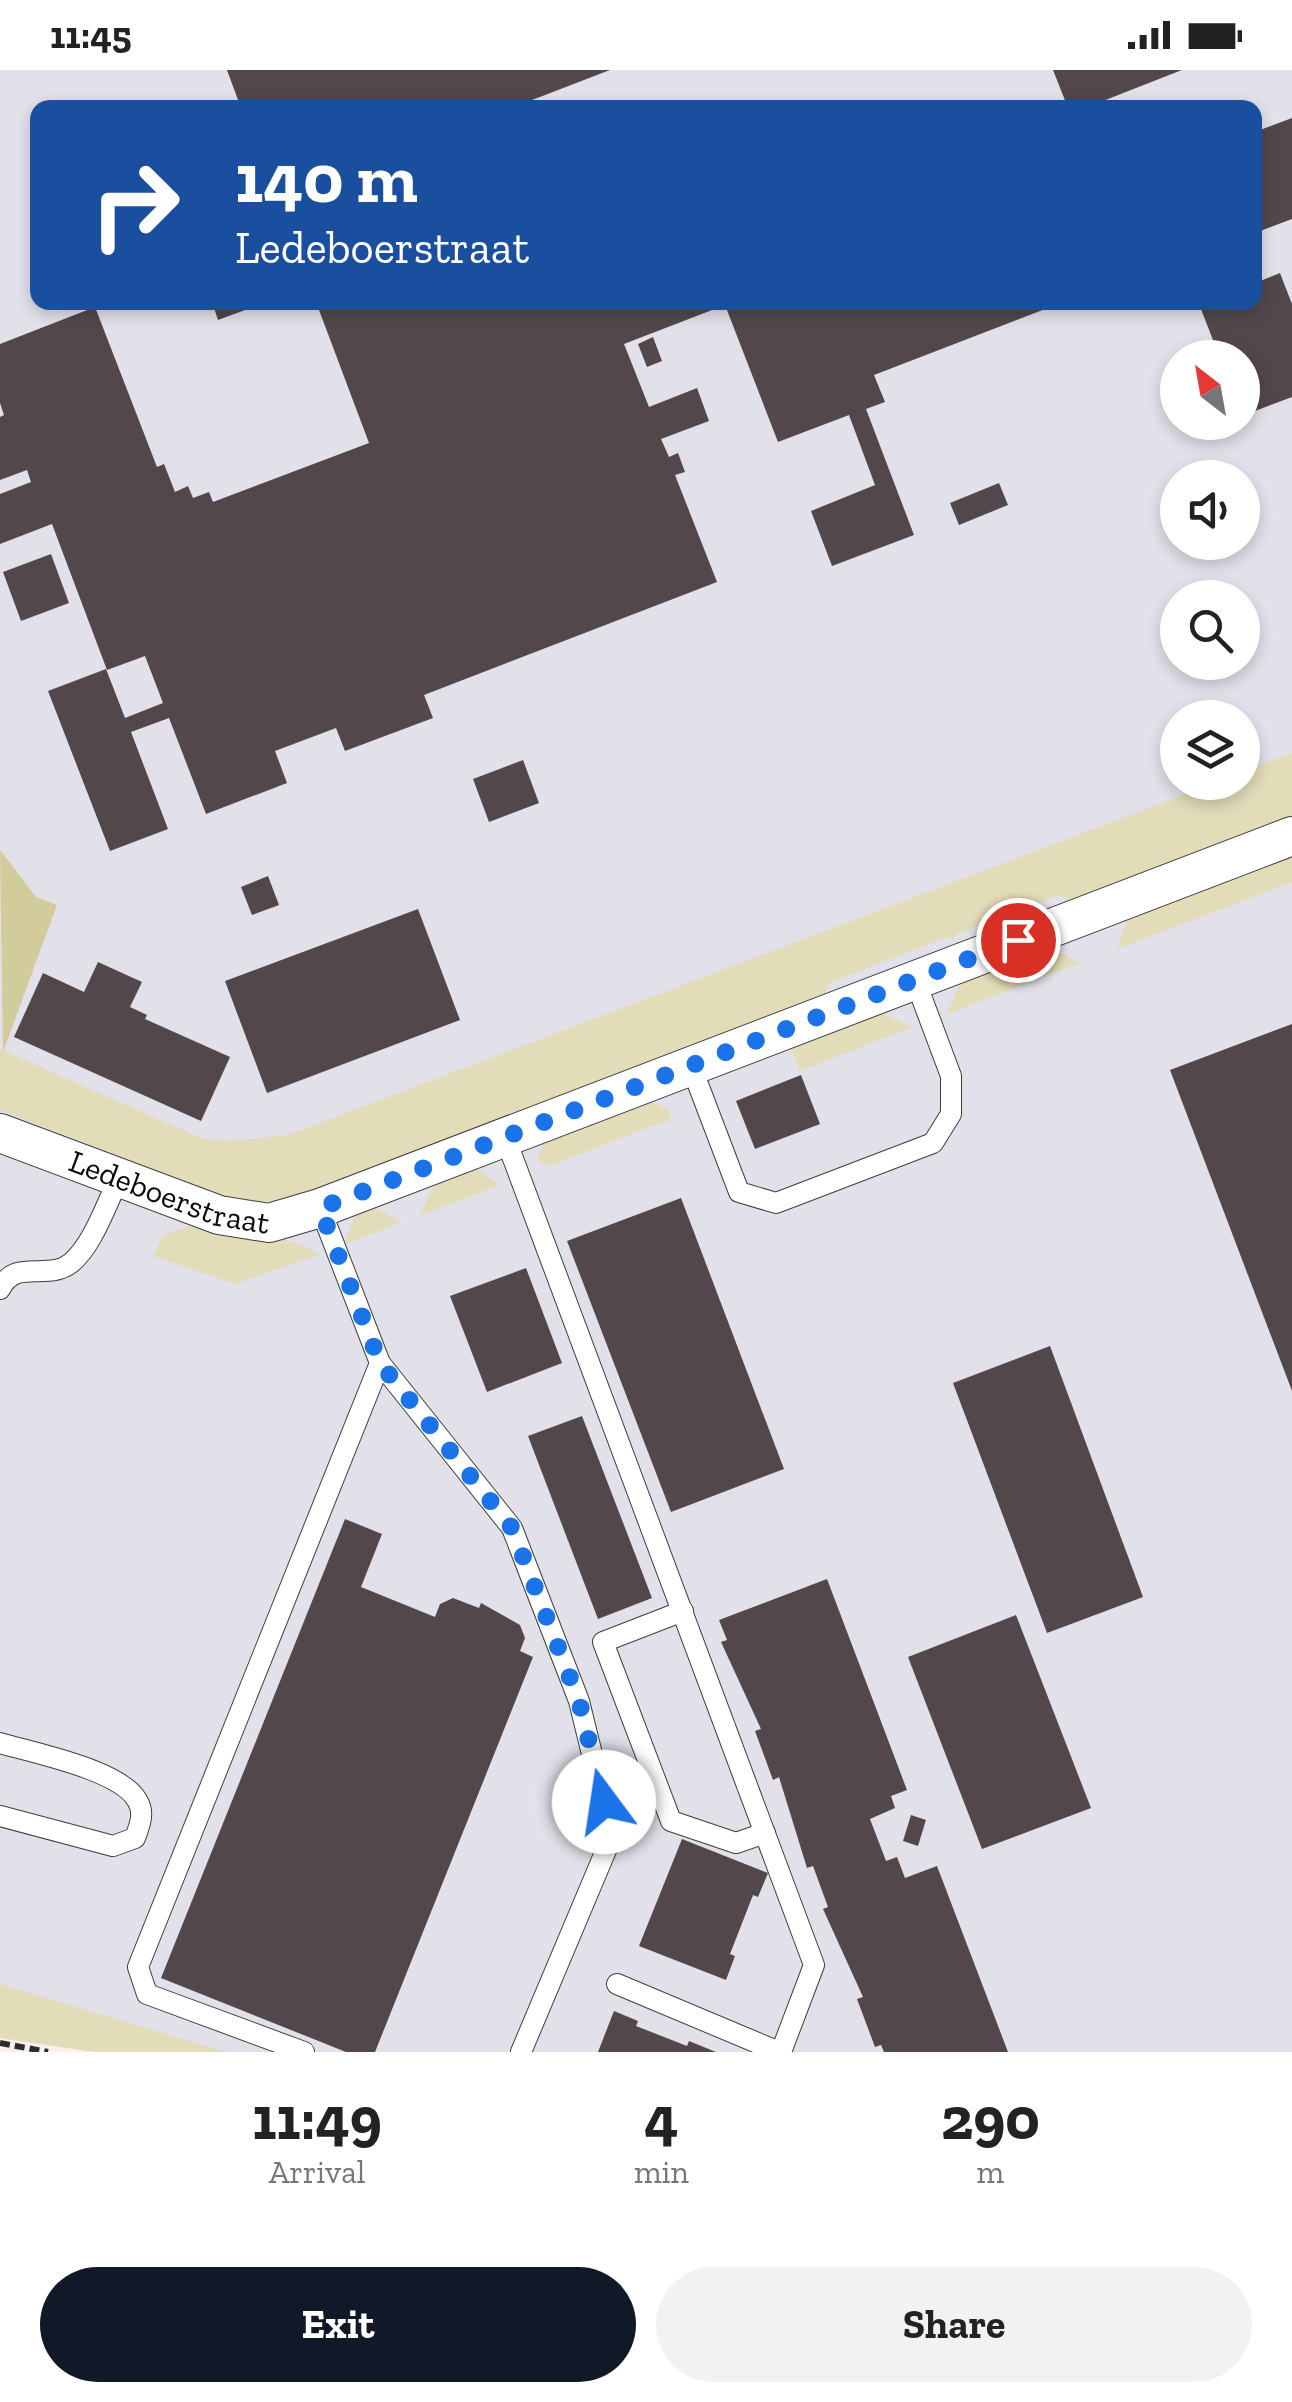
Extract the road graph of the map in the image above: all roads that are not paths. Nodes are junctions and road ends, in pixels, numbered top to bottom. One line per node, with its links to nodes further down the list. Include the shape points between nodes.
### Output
1 (1292, 836): 2 (street, Ledeboerstraat)
2 (915, 980): 3 (street, Ledeboerstraat); 3 (lane, via 951,1076 950,1114 933,1143 776,1203 738,1192)
3 (690, 1066): 5 (street, Ledeboerstraat)
4 (0, 1133): 6 (street, Ledeboerstraat)
5 (505, 1137): 7 (street, Ledeboerstraat); 10 (lane)
6 (119, 1178): 7 (street, Ledeboerstraat, via 218,1215 269,1222); 8 (lane, via 68,1266 20,1270)
7 (320, 1208): 9 (lane)
8 (0, 1289)
9 (380, 1363): 15 (lane, via 138,1967 147,1994); 16 (lane, via 512,1528 579,1701 612,1836)
10 (683, 1612): 13 (lane); 13 (lane, via 604,1642 671,1821 736,1843)
11 (0, 1742): 12 (lane, via 120,1781 139,1801 142,1818 135,1838 113,1846)
12 (0, 1816)
13 (765, 1832): 17 (lane, via 814,1965)
14 (617, 1984): 17 (lane)
15 (304, 2052)
16 (521, 2052)
17 (780, 2052)

